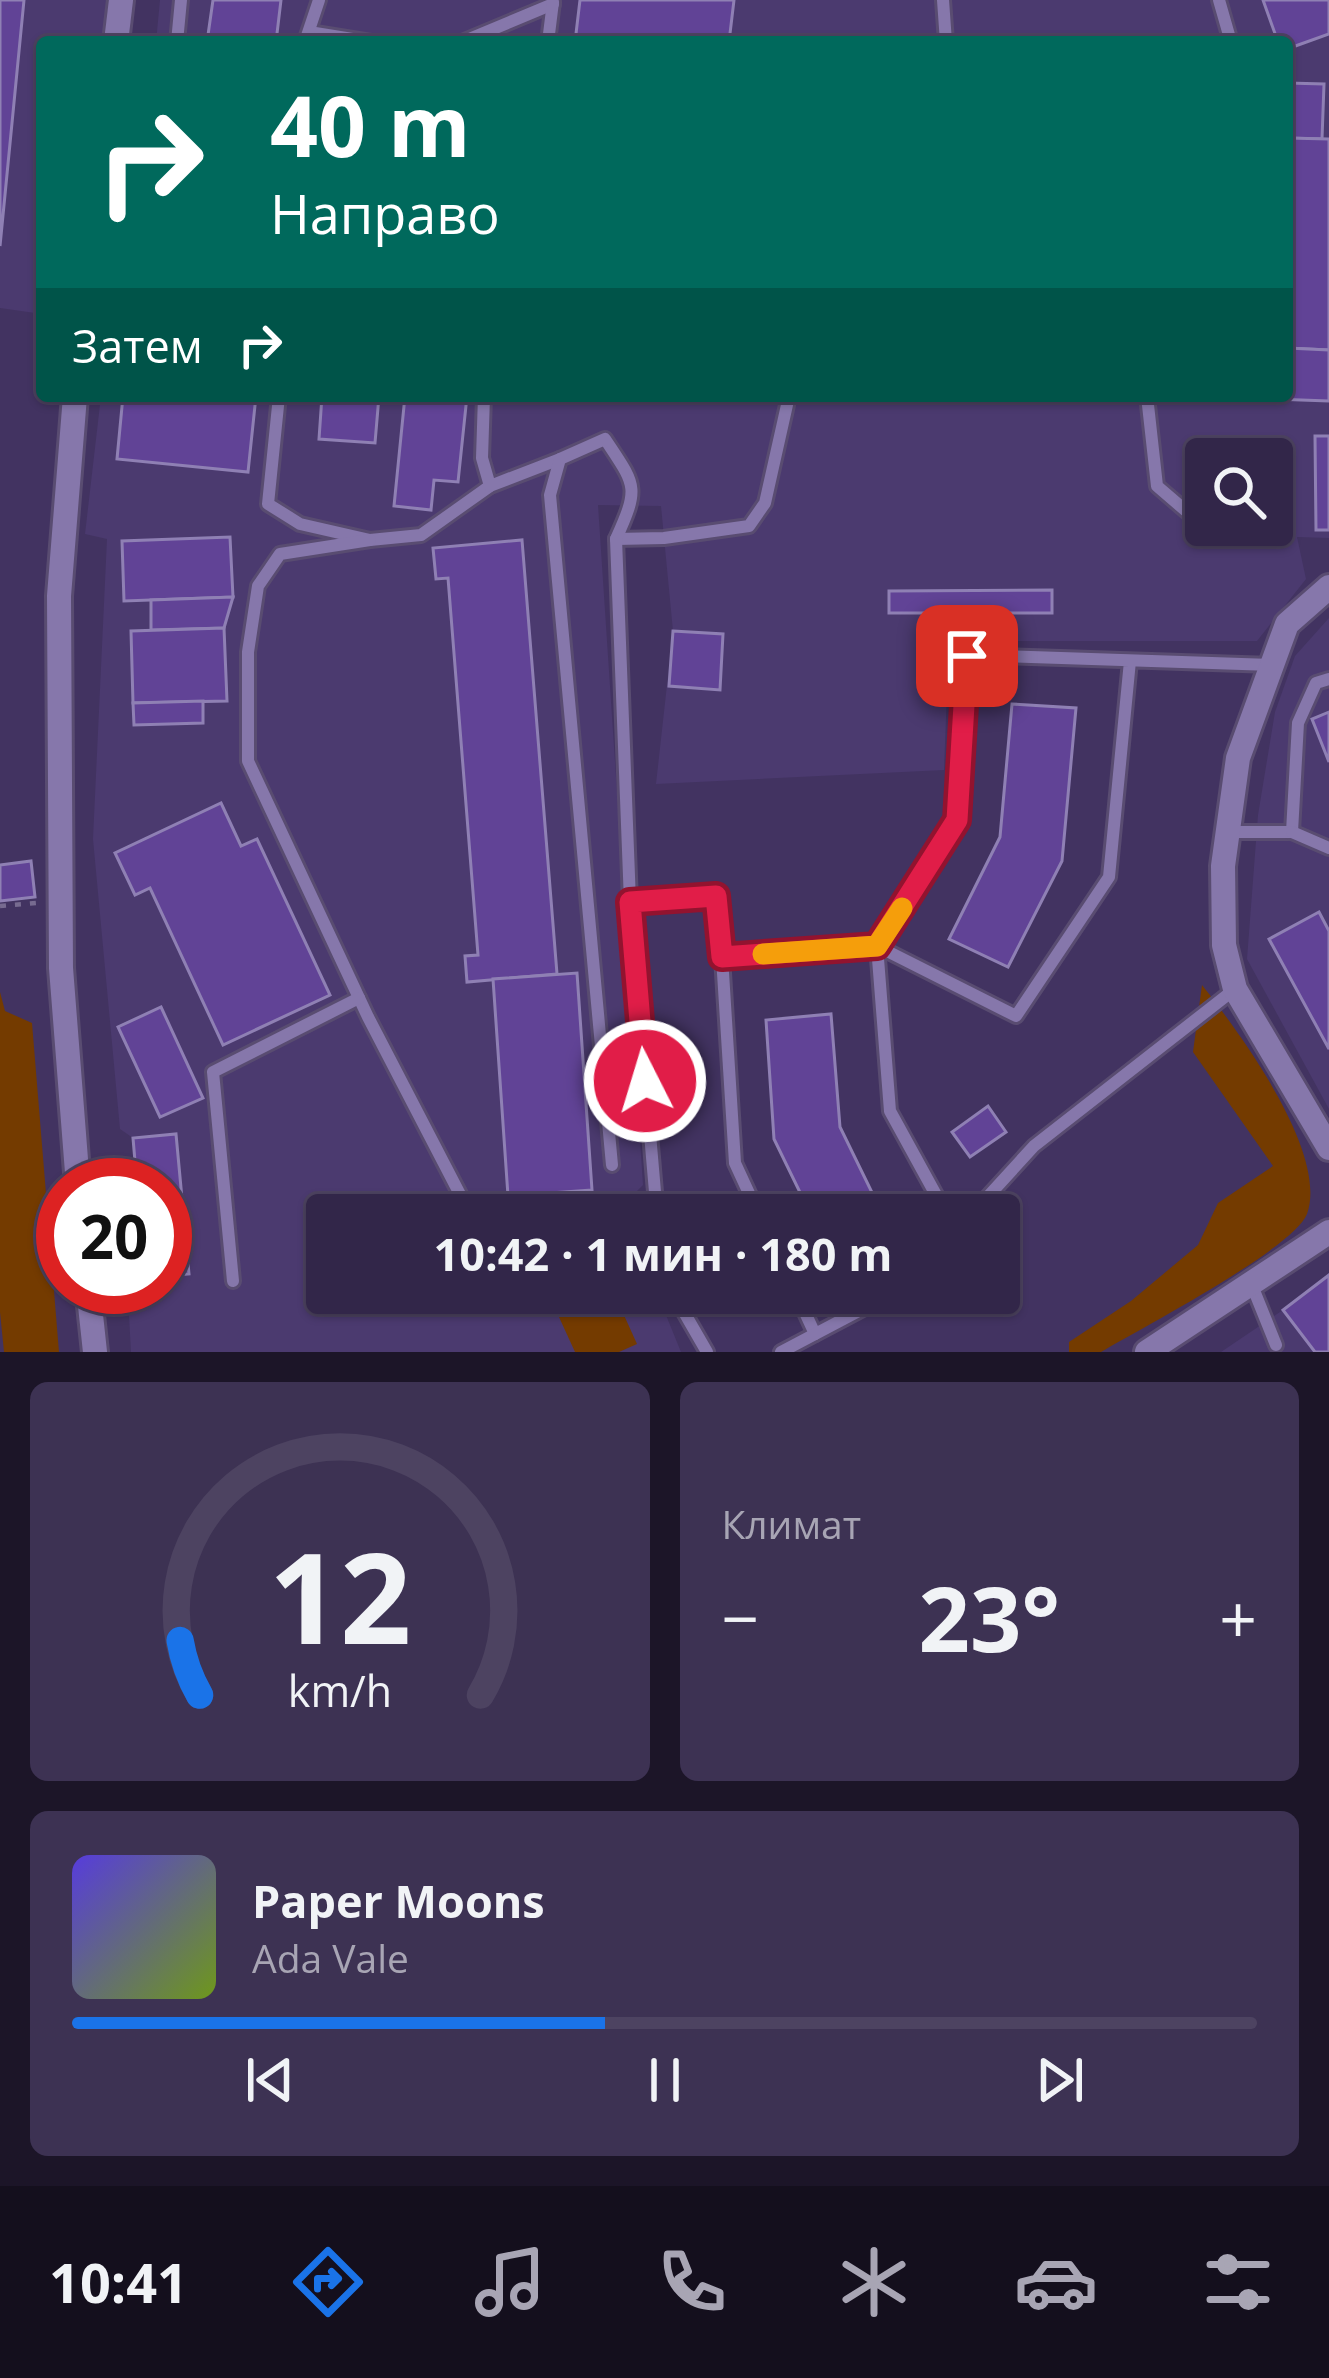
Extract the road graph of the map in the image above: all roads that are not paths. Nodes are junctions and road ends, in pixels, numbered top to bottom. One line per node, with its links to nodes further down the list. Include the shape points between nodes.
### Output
1 (121, 0): 7 (street)
2 (181, 0): 8 (lane)
3 (319, 0): 9 (lane)
4 (943, 0): 12 (lane)
5 (1219, 0): 13 (lane)
6 (553, 2): 10 (lane); 11 (lane)
7 (117, 36)
8 (178, 36)
9 (307, 36)
10 (476, 36)
11 (549, 36)
12 (946, 36)
13 (1229, 36)
14 (74, 402): 37 (street, via 58,596 61,968)
15 (278, 402): 23 (lane, via 268,504 300,524)
16 (484, 402): 20 (lane)
17 (788, 402): 22 (lane, via 765,503 749,526)
18 (1148, 402): 21 (lane, via 1157,486)
19 (560, 459): 20 (lane); 22 (lane, via 605,439 633,481); 38 (lane, via 550,495)
20 (490, 486): 23 (lane, via 421,536)
21 (1185, 511)
22 (616, 539): 31 (lane)
23 (370, 540): 35 (lane, via 280,554 258,586 248,652 248,761)
24 (1329, 586): 26 (street, via 1287,624)
25 (1130, 661): 26 (lane); 32 (lane, via 967,656 957,820); 32 (lane, via 1109,877 1016,1016)
26 (1271, 665): 28 (street, via 1238,758)
27 (1329, 679): 29 (lane, via 1316,683 1298,723)
28 (1228, 832): 29 (lane); 34 (street, via 1224,945)
29 (1292, 832): 30 (lane)
30 (1329, 848)
31 (630, 902): 33 (lane, via 716,896); 40 (lane)
32 (877, 946): 33 (lane); 42 (lane, via 890,1111)
33 (722, 957): 41 (lane, via 734,1163)
34 (1235, 989): 36 (street); 43 (lane, via 1034,1146)
35 (359, 998): 39 (lane); 45 (lane, via 213,1072)
36 (1329, 1148)
37 (76, 1158)
38 (612, 1165)
39 (460, 1194)
40 (655, 1194)
41 (749, 1194)
42 (935, 1194)
43 (990, 1194)
44 (1329, 1232): 46 (street)
45 (233, 1281)
46 (1251, 1283): 52 (lane); 56 (street)
47 (91, 1314): 53 (street)
48 (685, 1314): 54 (lane)
49 (806, 1314): 51 (lane)
50 (853, 1314): 51 (lane)
51 (815, 1334): 55 (lane)
52 (1275, 1350)
53 (95, 1352)
54 (706, 1352)
55 (781, 1352)
56 (1147, 1352)

